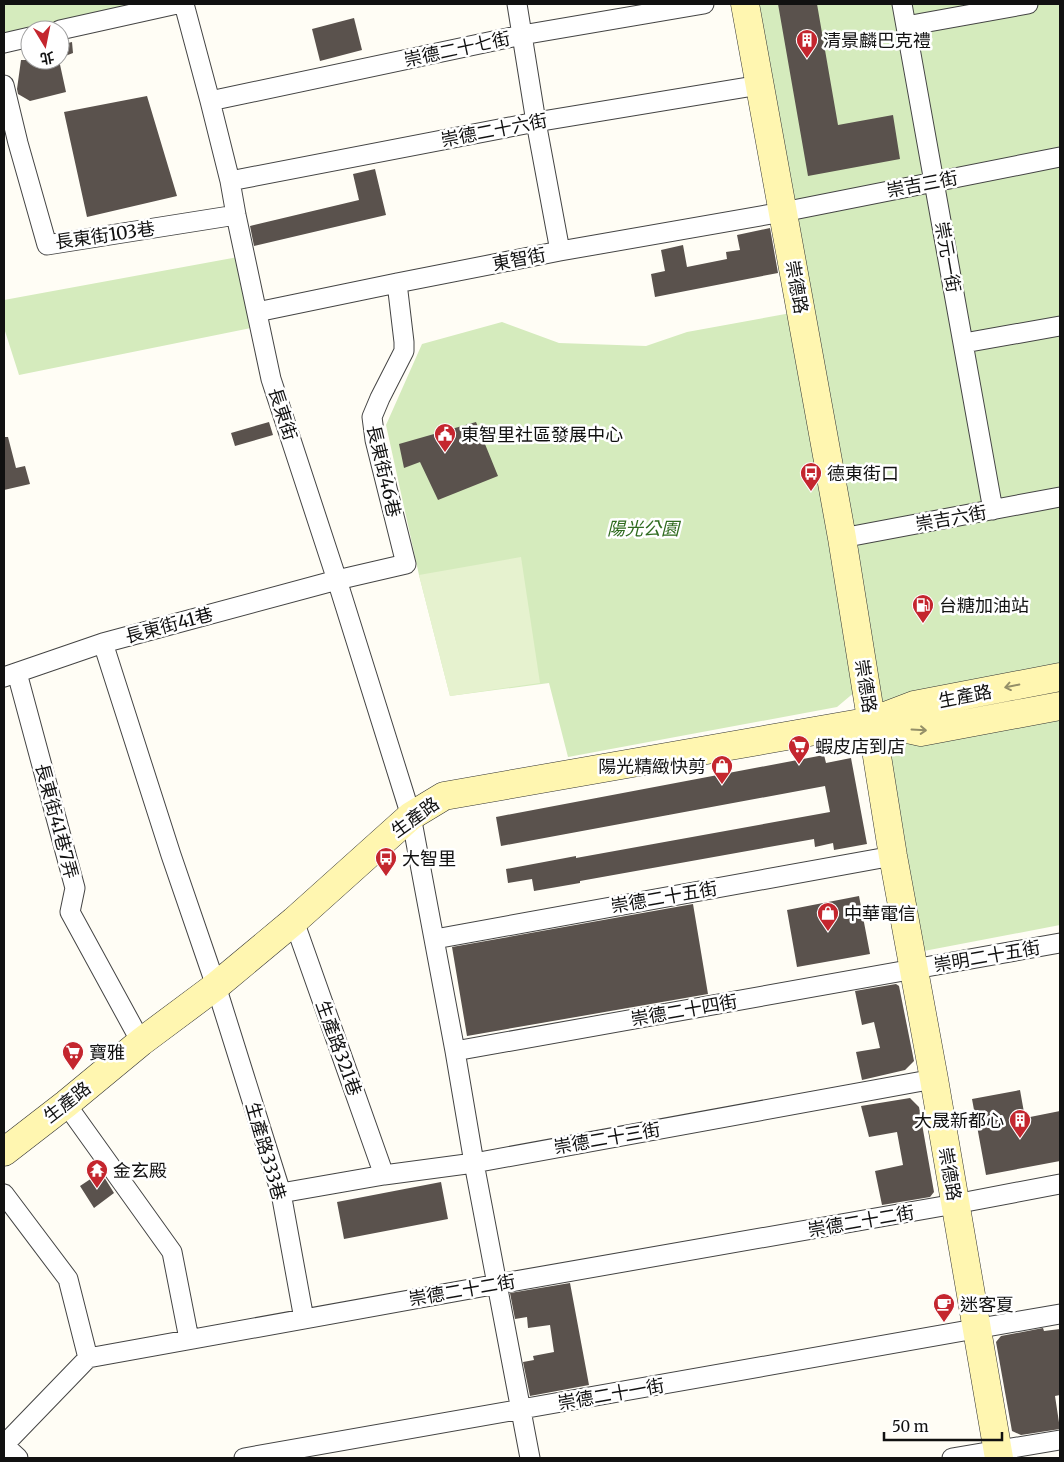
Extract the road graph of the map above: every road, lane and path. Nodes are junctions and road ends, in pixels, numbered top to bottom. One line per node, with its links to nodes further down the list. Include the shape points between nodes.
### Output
1 (177, 4): 9 (street)
2 (184, 4): 15 (street, 長東街)
3 (517, 4): 10 (street)
4 (704, 4): 10 (street, 崇德二十七街)
5 (746, 4): 14 (street, 崇德路)
6 (902, 4): 8 (street, 崇元一街)
7 (1028, 4): 8 (street)
8 (906, 26): 19 (street, 崇元一街)
9 (70, 28)
10 (522, 35): 15 (street, 崇德二十七街); 16 (street)
11 (20, 39): 12 (street)
12 (4, 43)
13 (4, 85): 21 (street, 長東街103巷, via 48,246)
14 (760, 85): 16 (street, 崇德二十六街); 20 (street, 崇德路)
15 (210, 101): 18 (street, 長東街)
16 (536, 122): 18 (street, 崇德二十六街); 22 (street)
17 (1060, 157): 19 (street, 崇吉三街)
18 (230, 181): 21 (street, 長東街)
19 (935, 182): 20 (street, 崇吉三街); 26 (street, 崇元一街)
20 (783, 212): 22 (street, 東智街); 29 (street, 崇德路)
21 (236, 215): 24 (street, 長東街)
22 (560, 251): 23 (street, 東智街)
23 (397, 283): 24 (street, 東智街); 30 (street, 長東街46巷, via 404,352 372,416 406,564)
24 (257, 312): 30 (street, 長東街, via 271,379)
25 (1060, 326): 26 (street)
26 (964, 343): 28 (street, 崇元一街)
27 (1060, 497): 28 (street, 崇吉六街)
28 (993, 510): 29 (street, 崇吉六街)
29 (842, 538): 35 (street, 崇德路)
30 (337, 580): 31 (street, 長東街41巷); 36 (street, 長東街)
31 (103, 643): 32 (street, 長東街41巷); 42 (street, 生產路333巷)
32 (10, 675): 43 (street, 長東街41巷7弄, via 75,888 70,912)
33 (1060, 677): 35 (street, 生產路, one-way to 35, via 914,705)
34 (1060, 706): 35 (street, 生產路, one-way to 34, via 921,732)
35 (872, 721): 36 (street, 生產路, via 444,796); 37 (street, 崇德路)
36 (411, 816): 38 (street, 生產路); 39 (street, 長東街)
37 (893, 856): 39 (street, 崇德二十五街); 41 (street, 崇德路)
38 (294, 921): 42 (street, 生產路); 49 (street, 生產路321巷)
39 (435, 939): 44 (street, 長東街)
40 (1060, 943): 41 (street, 崇明二十五街)
41 (913, 968): 44 (street, 崇德二十四街); 45 (street, 崇德路)
42 (216, 986): 43 (street, 生產路); 51 (street, 生產路333巷)
43 (142, 1042): 46 (street, 生產路)
44 (455, 1051): 48 (street, 長東街)
45 (934, 1080): 48 (street, 崇德二十三街); 53 (street, 崇德路)
46 (66, 1104): 47 (street, 生產路); 58 (street, via 172,1252)
47 (4, 1152)
48 (474, 1163): 49 (street, 崇德二十三街); 54 (street, 長東街)
49 (384, 1175): 51 (street, 崇德二十三街)
50 (1060, 1184): 53 (street, 崇德二十二街)
51 (281, 1193): 56 (street, 生產路333巷)
52 (4, 1194): 59 (street, via 68,1279)
53 (955, 1204): 54 (street, 崇德二十二街); 57 (street, 崇德路)
54 (498, 1284): 56 (street, 崇德二十二街); 60 (street, 長東街)
55 (1060, 1314): 57 (street, 崇德二十一街)
56 (304, 1319): 58 (street, 崇德二十二街)
57 (977, 1329): 60 (street, 崇德二十一街); 63 (street, 崇德路)
58 (189, 1339): 59 (street, 崇德二十二街)
59 (88, 1358): 62 (street)
60 (521, 1410): 65 (street, 崇德二十一街); 66 (street, 長東街)
61 (1060, 1440): 63 (street)
62 (4, 1445): 64 (street)
63 (999, 1454): 67 (street)
64 (18, 1458)
65 (244, 1458)
66 (530, 1458)
67 (952, 1458)

